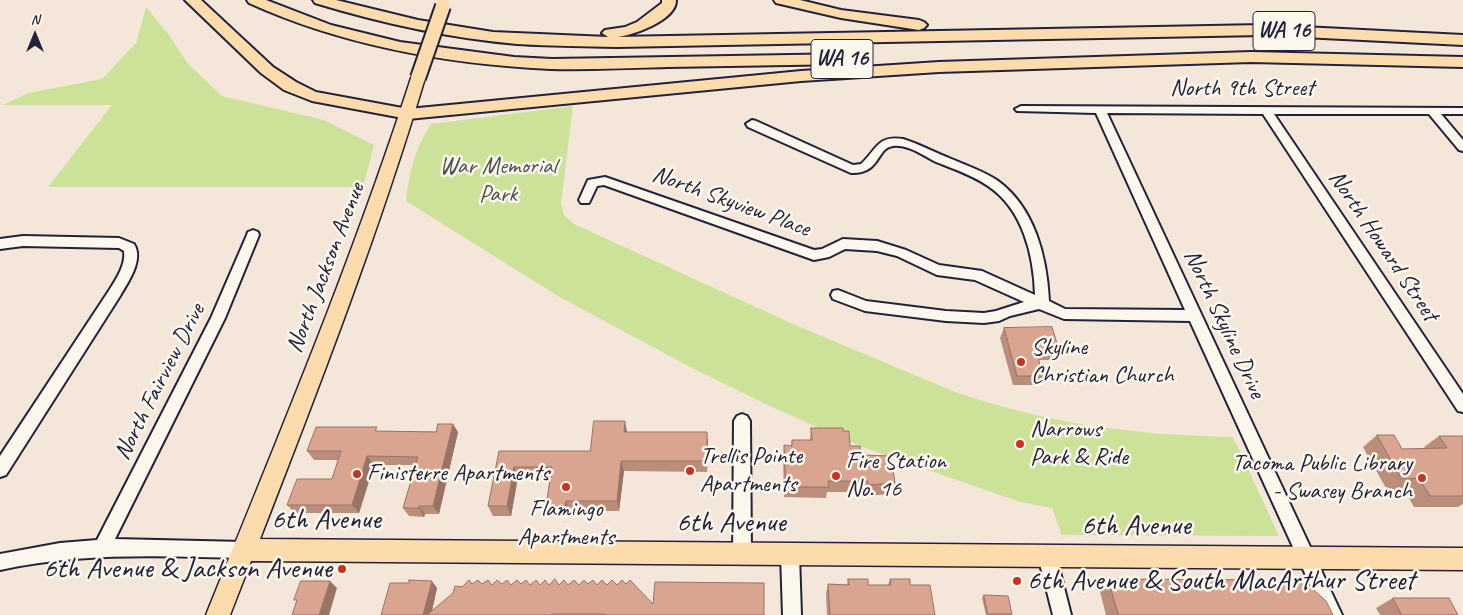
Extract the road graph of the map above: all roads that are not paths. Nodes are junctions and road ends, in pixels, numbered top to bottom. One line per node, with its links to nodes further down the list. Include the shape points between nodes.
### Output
1 (192, 0): 17 (highway, via 267,70 290,86 312,96)
2 (254, 0): 10 (highway, WA 16, via 297,19 345,34 434,54 552,64 1239,53)
3 (320, 0): 7 (highway, WA 16)
4 (445, 0): 17 (main road, North Jackson Avenue, bridge)
5 (669, 0): 7 (highway, via 655,20 615,33 512,31)
6 (781, 0): 8 (highway, via 841,14 919,25)
7 (366, 14): 8 (highway, WA 16, via 519,39 617,42)
8 (1104, 33): 9 (highway, WA 16, via 1263,30)
9 (1463, 40)
10 (1440, 61): 11 (highway, WA 16); 17 (highway, via 1251,57 930,68 800,76)
11 (1463, 62)
12 (1021, 109): 13 (street, North 9th Street)
13 (1100, 110): 14 (street, North 9th Street); 26 (street, North Skyline Drive)
14 (1266, 110): 15 (street, North 9th Street); 27 (street, North Howard Street)
15 (1432, 111): 16 (street, North 9th Street); 19 (street)
16 (1463, 111)
17 (408, 114): 31 (main road, North Jackson Avenue, via 350,278)
18 (752, 124): 25 (street, via 851,169 864,169 882,146 894,142 986,180 1004,193 1023,219 1042,280)
19 (1463, 147)
20 (585, 200): 25 (street, North Skyview Place, via 592,183 605,181 814,256 848,244 877,246 937,270 977,275)
21 (253, 235): 30 (street, North Fairview Drive, via 218,318)
22 (5, 243): 23 (street); 29 (street, via 109,242 128,245 131,250 129,266 110,298)
23 (0, 255)
24 (838, 295): 25 (street, via 865,306 984,318)
25 (1042, 303): 26 (street, North Skyview Place, via 1064,314)
26 (1195, 316): 35 (street, North Skyline Drive)
27 (1463, 406)
28 (742, 421): 32 (street)
29 (0, 470)
30 (102, 547): 31 (street, 6th Avenue); 37 (street, 6th Avenue, via 36,553)
31 (244, 550): 32 (main road, 6th Avenue); 38 (main road, North Jackson Avenue)
32 (742, 553): 33 (main road, 6th Avenue)
33 (790, 554): 34 (main road, 6th Avenue); 39 (street)
34 (1047, 556): 35 (main road, 6th Avenue); 40 (street)
35 (1306, 557): 36 (main road, 6th Avenue); 41 (street, North Skyline Drive)
36 (1463, 559)
37 (0, 562)
38 (218, 615)
39 (792, 615)
40 (1062, 615)
41 (1332, 615)

